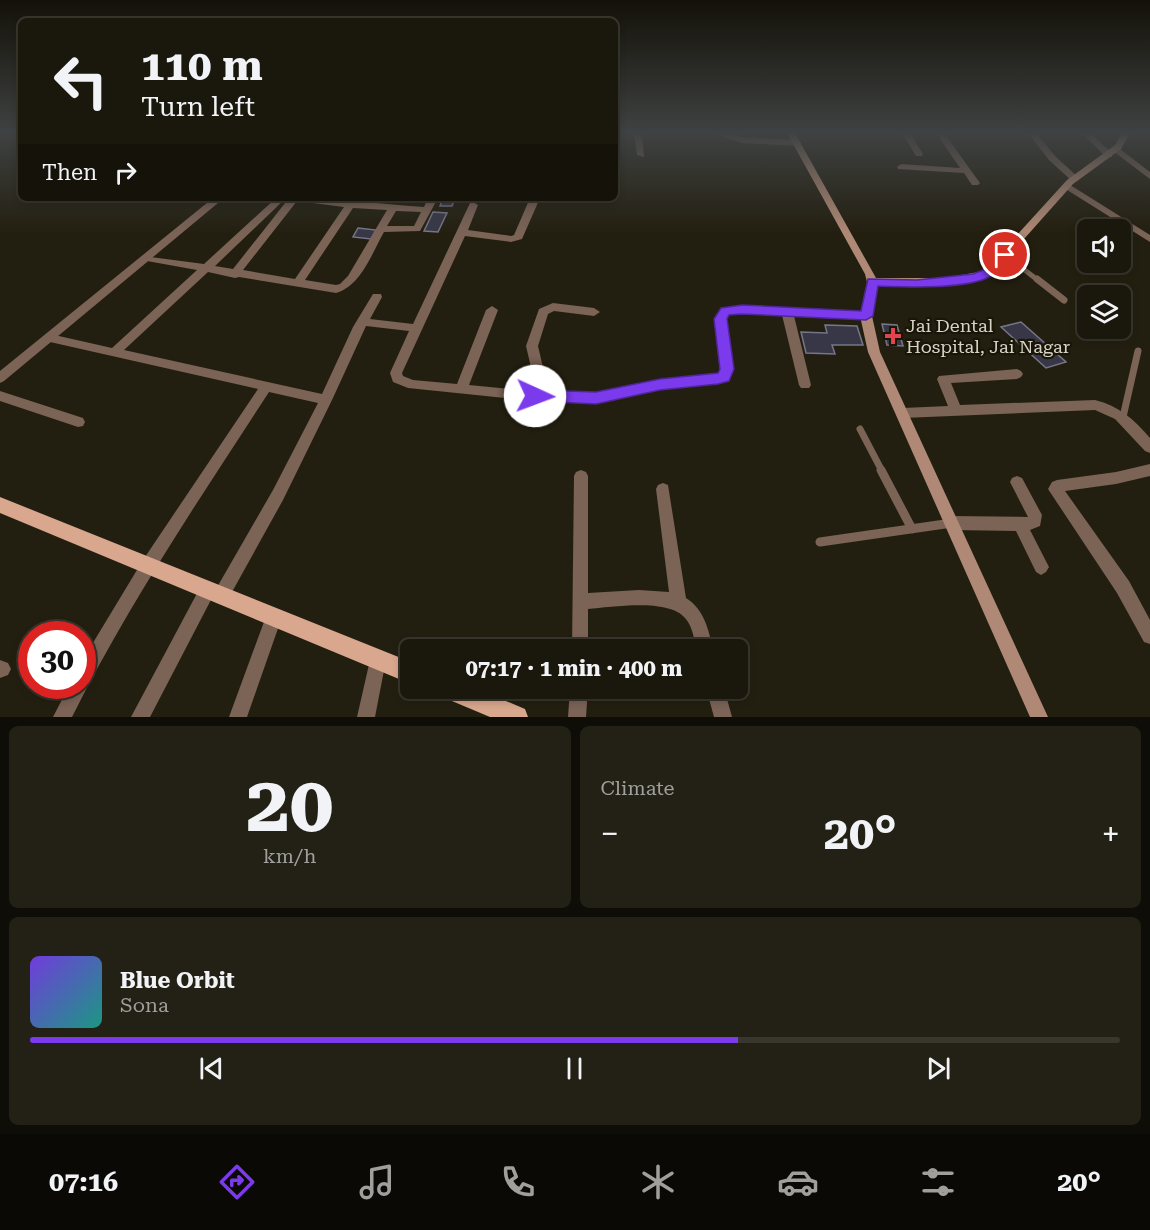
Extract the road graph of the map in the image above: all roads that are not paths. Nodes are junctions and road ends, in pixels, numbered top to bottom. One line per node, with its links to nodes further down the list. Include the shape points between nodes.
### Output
1 (811, 166): 28 (main road)
2 (907, 166): 7 (street)
3 (964, 166): 7 (street)
4 (1058, 166): 10 (street)
5 (1093, 166): 10 (main road)
6 (1135, 166): 8 (street)
7 (967, 171): 9 (street)
8 (1150, 176)
9 (975, 183)
10 (1071, 183): 23 (street); 24 (main road)
11 (215, 201): 25 (street)
12 (278, 201): 26 (street)
13 (294, 201): 27 (street)
14 (319, 201): 17 (street)
15 (432, 201): 20 (street)
16 (534, 201): 22 (street, via 518,237)
17 (350, 205): 19 (street); 29 (street)
18 (473, 205): 22 (street)
19 (392, 209): 20 (street); 21 (street)
20 (427, 210): 21 (street, via 417,229)
21 (381, 229): 29 (street, via 344,287)
22 (463, 233): 37 (street)
23 (1150, 239)
24 (1005, 255): 28 (main road, via 988,273 974,278 917,284); 31 (lane)
25 (147, 258): 26 (street); 38 (street)
26 (203, 268): 27 (street); 40 (street)
27 (235, 274): 29 (street)
28 (872, 282): 35 (main road)
29 (298, 283)
30 (377, 297): 36 (street)
31 (1064, 300)
32 (492, 310): 45 (street)
33 (594, 312): 47 (street, via 553,307 543,312 532,346 539,376)
34 (787, 312): 35 (street); 43 (street); 47 (street, via 732,310 721,314 727,369 724,377 718,379 660,384 596,398)
35 (866, 316): 50 (main road, via 874,352)
36 (363, 322): 37 (street); 48 (street)
37 (415, 328): 45 (street, via 396,379 412,385)
38 (50, 338): 40 (street); 42 (street)
39 (1138, 351): 51 (lane)
40 (114, 352): 44 (street)
41 (1017, 374): 49 (street, via 943,379)
42 (0, 378)
43 (805, 385)
44 (266, 387): 48 (street); 64 (street)
45 (461, 389): 47 (street)
46 (0, 396): 52 (street)
47 (535, 396)
48 (326, 400): 66 (street, via 278,495)
49 (956, 411): 50 (street); 51 (street, via 1095,405)
50 (903, 413): 60 (main road)
51 (1123, 417): 54 (street)
52 (78, 422)
53 (860, 429): 62 (lane)
54 (1150, 447)
55 (1150, 470): 70 (street, via 1055,489 1123,587)
56 (580, 476): 67 (street)
57 (1017, 482): 61 (street, via 1035,515 1035,521)
58 (663, 489): 68 (street)
59 (0, 505): 64 (main road)
60 (952, 523): 61 (street); 62 (lane); 87 (main road)
61 (1020, 524): 65 (street)
62 (912, 529): 63 (lane)
63 (820, 542)
64 (147, 565): 66 (main road); 73 (street)
65 (1041, 567)
66 (215, 593): 69 (main road); 81 (street)
67 (582, 601): 68 (street); 71 (street)
68 (678, 601): 72 (street, via 690,609)
69 (274, 617): 74 (main road); 82 (street)
70 (1150, 636)
71 (580, 639)
72 (702, 639)
73 (96, 654)
74 (378, 660): 75 (main road); 83 (street)
75 (400, 669)
76 (71, 699): 80 (street)
77 (474, 699): 84 (main road)
78 (579, 699): 85 (street)
79 (718, 699): 86 (street)
80 (62, 717)
81 (140, 717)
82 (238, 717)
83 (366, 717)
84 (517, 717)
85 (578, 717)
86 (723, 717)
87 (1039, 717)

